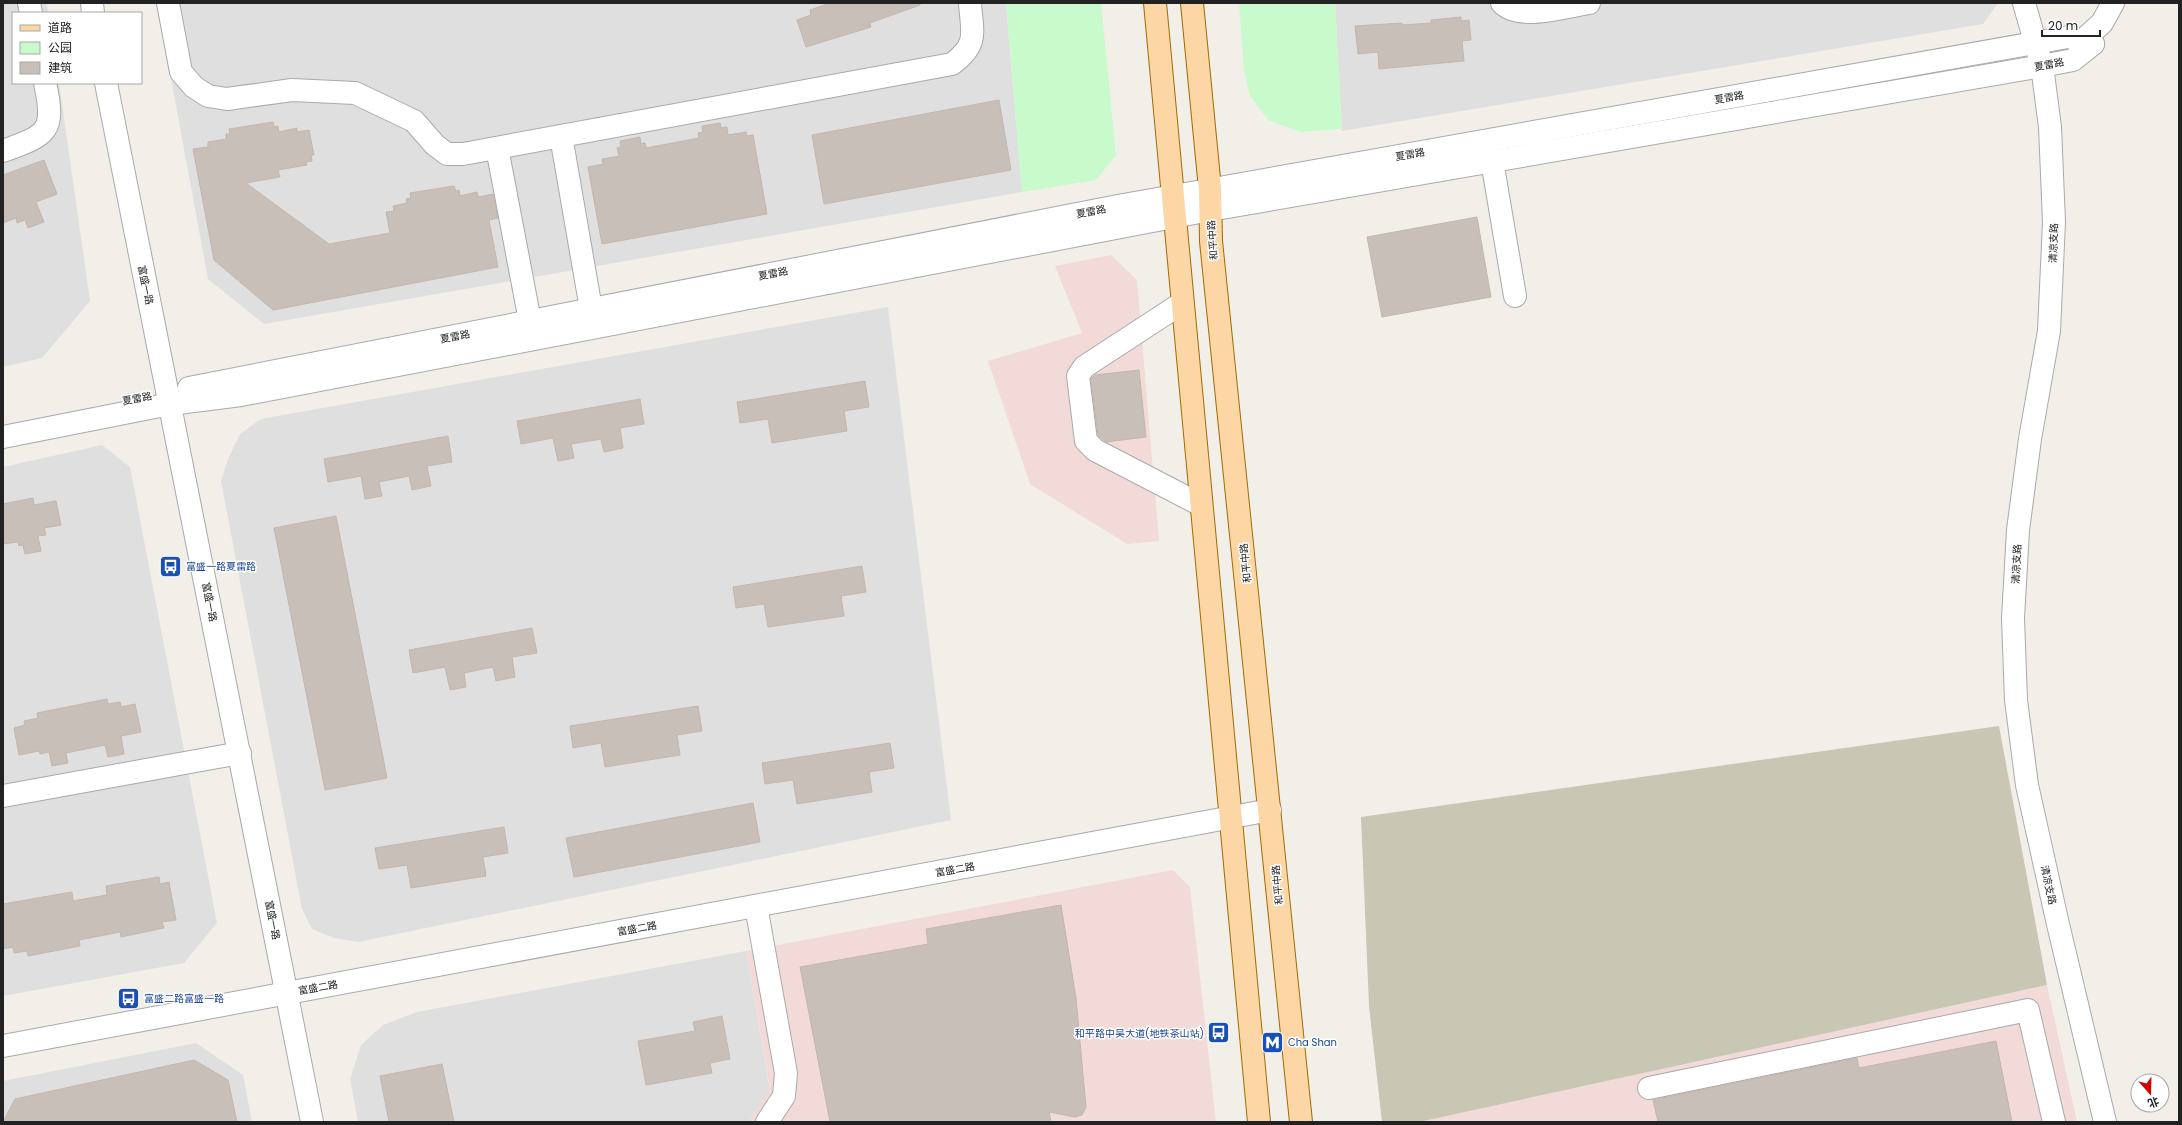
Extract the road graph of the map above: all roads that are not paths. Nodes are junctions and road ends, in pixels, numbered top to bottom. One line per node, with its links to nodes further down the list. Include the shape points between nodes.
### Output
1 (168, 3): 15 (street, via 181,72 194,87 208,96 227,99 292,90 355,93 414,121 434,145 447,154)
2 (970, 3): 14 (street, via 973,40 966,54 952,64)
3 (1155, 3): 19 (main road)
4 (1192, 3): 18 (main road, 和平中路)
5 (1502, 3): 6 (street, via 1507,9 1523,13)
6 (1589, 3)
7 (2024, 3): 10 (street, 清凉支路)
8 (2113, 3): 9 (street, via 2102,23)
9 (2082, 41): 10 (street, 夏雷路, via 2068,37); 11 (street, 夏雷路, via 2093,44 2073,60)
10 (2036, 42): 11 (street, 清凉支路); 18 (street, 夏雷路)
11 (2042, 66): 17 (street, 夏雷路); 41 (street, 清凉支路, via 2050,127 2054,222 2049,331 2030,439 2018,530 2013,618 2016,700 2027,785)
12 (45, 84): 16 (street, via 51,109 42,134 32,141)
13 (106, 84): 24 (street, 富盛一路)
14 (561, 136): 15 (street); 22 (street)
15 (497, 148): 23 (street)
16 (3, 151)
17 (1492, 161): 18 (street, 夏雷路); 20 (street)
18 (1210, 200): 19 (street, 夏雷路); 30 (main road, 和平中路, via 1211,240)
19 (1173, 207): 21 (main road); 22 (street, 夏雷路); 24 (street, 夏雷路, via 257,392)
20 (1515, 296)
21 (1182, 303): 27 (main road); 27 (street, via 1084,367 1078,376 1086,441 1094,450)
22 (592, 309): 23 (street, 夏雷路)
23 (530, 321): 24 (street, 夏雷路)
24 (169, 398): 25 (street, 夏雷路); 26 (street, 夏雷路); 28 (street, 富盛一路)
25 (3, 424)
26 (3, 437)
27 (1201, 505): 31 (main road)
28 (240, 752): 29 (street); 33 (street, 富盛一路)
29 (3, 796)
30 (1270, 810): 31 (street, 富盛二路); 39 (main road, 和平中路)
31 (1230, 818): 32 (street, 富盛二路); 38 (main road)
32 (756, 906): 33 (street, 富盛二路); 37 (street, via 786,1073 784,1096)
33 (288, 993): 34 (street, 富盛二路); 36 (street, 富盛一路)
34 (3, 1046)
35 (1649, 1088): 40 (street, via 2028,1010)
36 (312, 1122)
37 (767, 1122)
38 (1259, 1122)
39 (1301, 1122)
40 (2054, 1122)
41 (2105, 1122)

